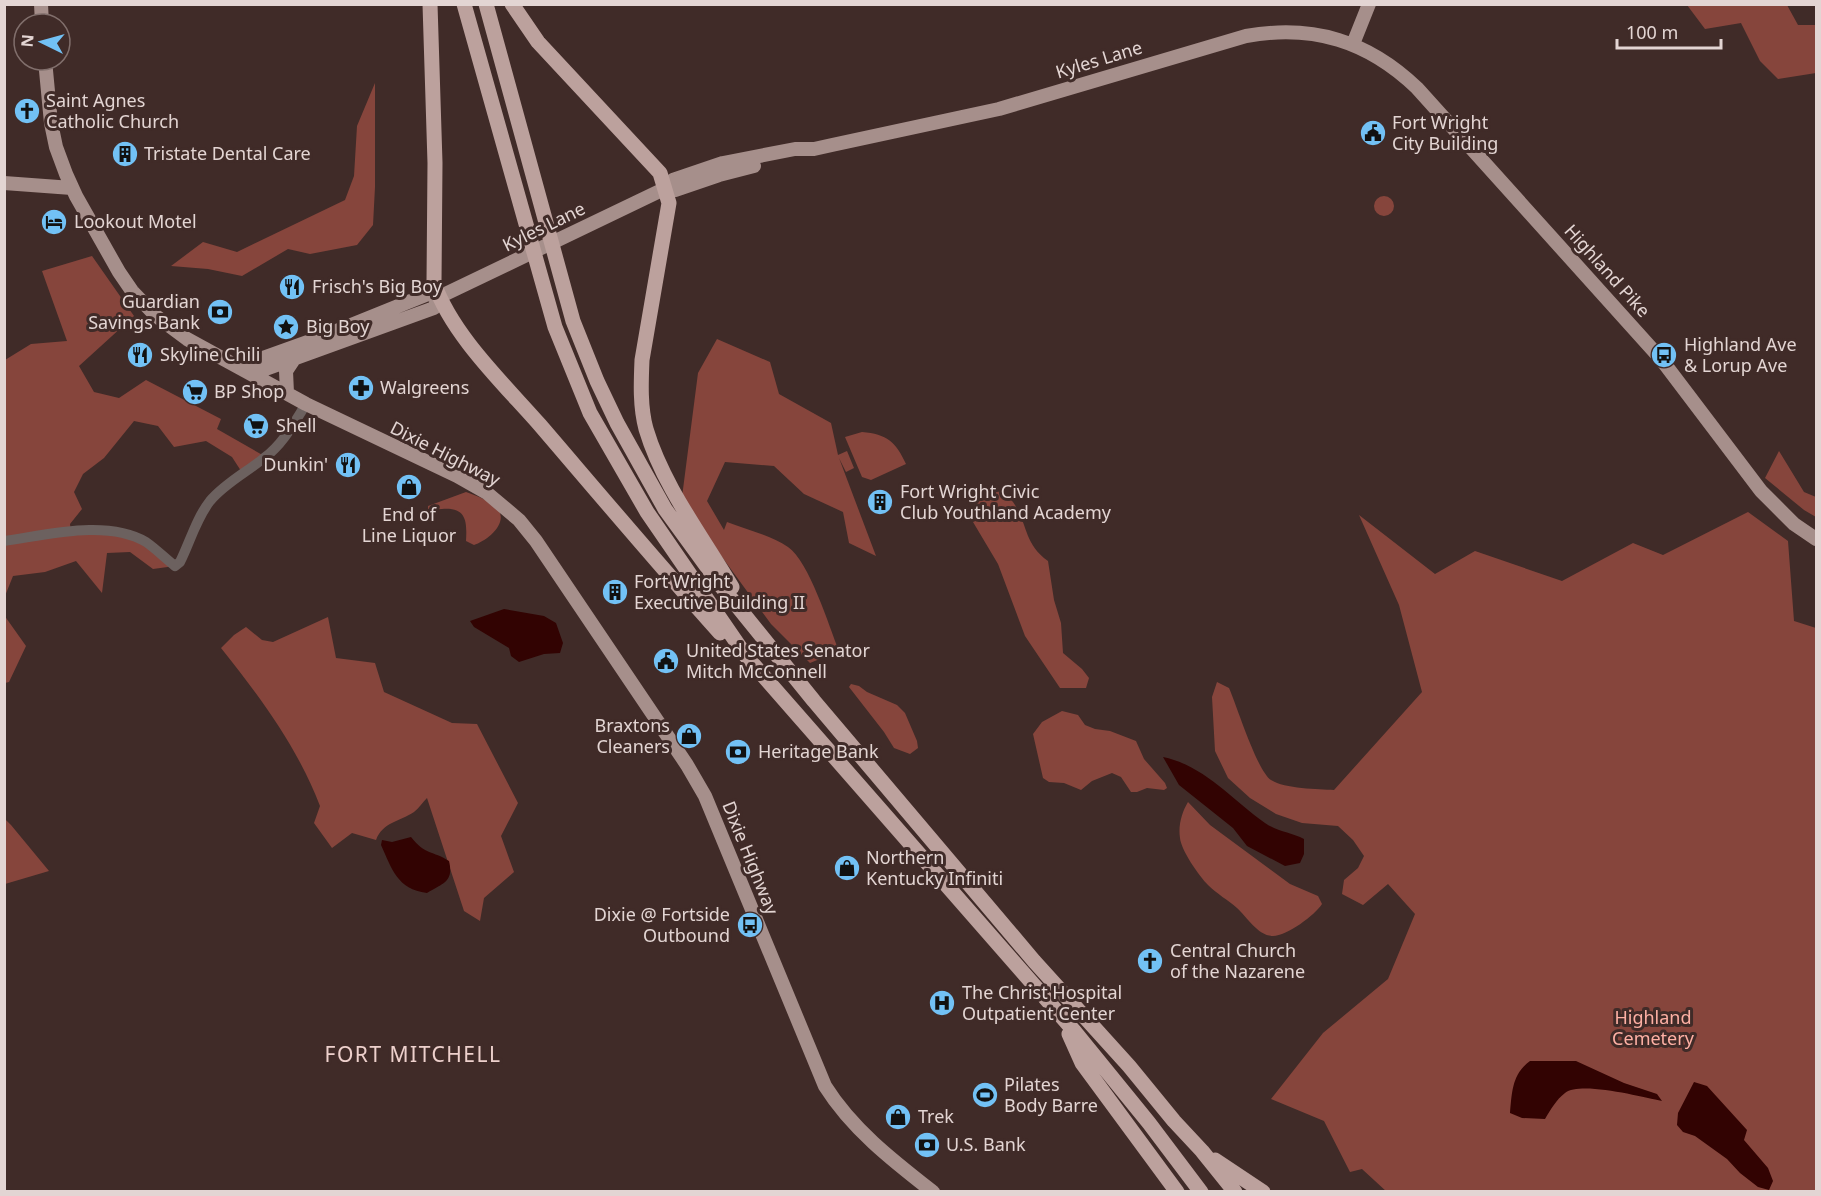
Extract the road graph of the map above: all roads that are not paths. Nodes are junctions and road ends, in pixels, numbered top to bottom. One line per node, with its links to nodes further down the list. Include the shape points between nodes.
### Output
1 (430, 4): 11 (highway, via 434,283)
2 (464, 4): 20 (highway, via 547,303 580,392 647,512)
3 (486, 4): 19 (highway, via 566,298 597,381 621,432 666,509)
4 (512, 4): 10 (highway, via 538,42 660,173)
5 (1369, 4): 6 (main road)
6 (1353, 44): 10 (main road, Kyles Lane, via 1296,32 1246,36 999,109 814,149 675,190); 17 (main road, Highland Pike, via 1391,64 1417,88 1661,359 1761,491 1794,524)
7 (46, 72): 9 (main road, Dixie Highway, via 53,137)
8 (4, 183): 9 (main road)
9 (72, 188): 13 (main road, Dixie Highway, via 132,291 176,331)
10 (664, 189): 11 (main road, Kyles Lane); 19 (highway, via 669,203 642,370 646,428 670,484)
11 (439, 297): 12 (main road, Kyles Lane, via 434,308); 13 (main road, Kyles Lane, via 428,294); 20 (highway, via 452,322 629,531)
12 (294, 359): 14 (main road, Kyles Lane); 15 (main road, via 286,371)
13 (238, 367): 14 (main road, Dixie Highway)
14 (252, 374): 15 (main road, Dixie Highway)
15 (287, 393): 16 (main road, Dixie Highway)
16 (306, 404): 18 (street, via 277,447 210,502 175,566 146,543 114,530); 23 (main road, Dixie Highway, via 487,493 519,520 536,541 705,796 825,1086 854,1125)
17 (1816, 539)
18 (4, 541)
19 (759, 633): 22 (highway, via 1034,961)
20 (751, 662): 21 (highway, via 1060,1015 1082,1063)
21 (1110, 1086): 24 (highway, via 1133,1130); 25 (highway, via 1149,1123)
22 (1202, 1151): 26 (highway); 27 (highway)
23 (933, 1191)
24 (1177, 1191)
25 (1201, 1191)
26 (1235, 1191)
27 (1263, 1191)

